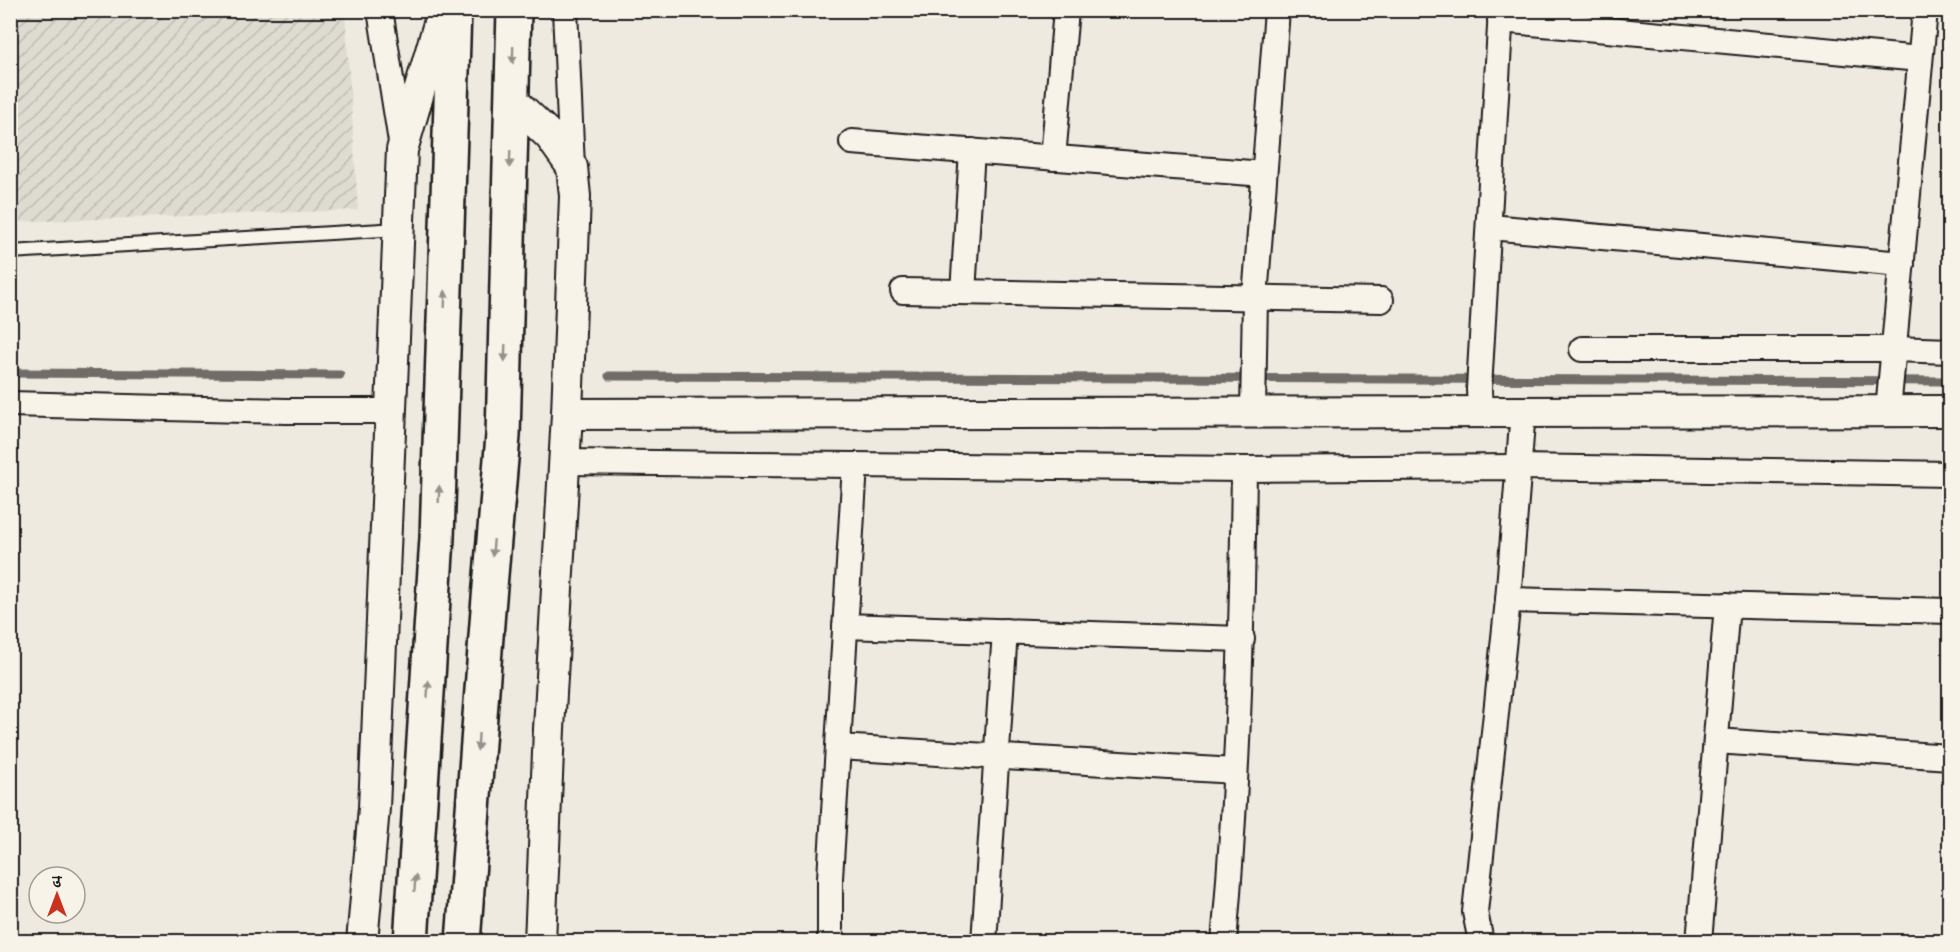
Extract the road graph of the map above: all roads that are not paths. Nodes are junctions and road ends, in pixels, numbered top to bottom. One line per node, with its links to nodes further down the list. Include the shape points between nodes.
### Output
1 (380, 10): 13 (street)
2 (443, 10): 13 (street)
3 (454, 10): 54 (highway, one-way to 3, via 438,538)
4 (514, 10): 11 (highway, one-way to 11)
5 (565, 10): 16 (street)
6 (1066, 10): 15 (street)
7 (1277, 10): 17 (street)
8 (1925, 10): 10 (street)
9 (1501, 15): 10 (street); 18 (street)
10 (1920, 59): 21 (street)
11 (512, 100): 16 (street, via 550,136); 55 (highway, one-way to 55, via 503,436)
12 (852, 142): 14 (street)
13 (402, 150): 19 (street)
14 (972, 152): 15 (street); 23 (street)
15 (1053, 158): 17 (street)
16 (572, 167): 36 (street, via 575,196)
17 (1264, 174): 24 (street)
18 (1490, 227): 21 (street); 29 (street)
19 (399, 229): 20 (lane); 33 (street)
20 (10, 252)
21 (1902, 264): 27 (street)
22 (903, 291): 23 (street)
23 (963, 292): 24 (street)
24 (1255, 298): 25 (street); 31 (street)
25 (1381, 300)
26 (1582, 349): 27 (street)
27 (1894, 349): 28 (street); 30 (street)
28 (1950, 351)
29 (1480, 389): 31 (street); 34 (street)
30 (1890, 392): 34 (street); 35 (street)
31 (1253, 400): 36 (street)
32 (10, 404): 33 (street)
33 (392, 411): 53 (street, via 374,808)
34 (1523, 411): 39 (street)
35 (1950, 411)
36 (567, 414): 37 (street)
37 (564, 462): 38 (street); 56 (street)
38 (855, 465): 40 (street); 45 (street)
39 (1518, 467): 40 (street); 41 (street); 42 (street)
40 (1244, 469): 47 (street)
41 (1950, 474)
42 (1508, 600): 43 (street); 60 (street, via 1475,912)
43 (1727, 605): 44 (street); 48 (street)
44 (1950, 611)
45 (845, 626): 46 (street); 49 (street)
46 (1005, 631): 47 (street); 50 (street)
47 (1242, 639): 52 (street)
48 (1716, 741): 51 (street); 61 (street)
49 (838, 747): 50 (street); 57 (street, via 830,878 830,934)
50 (996, 757): 52 (street); 58 (street)
51 (1950, 758)
52 (1235, 771): 59 (street)
53 (362, 942)
54 (411, 942)
55 (463, 942)
56 (540, 942)
57 (835, 942)
58 (984, 942)
59 (1224, 942)
60 (1481, 942)
61 (1699, 942)

